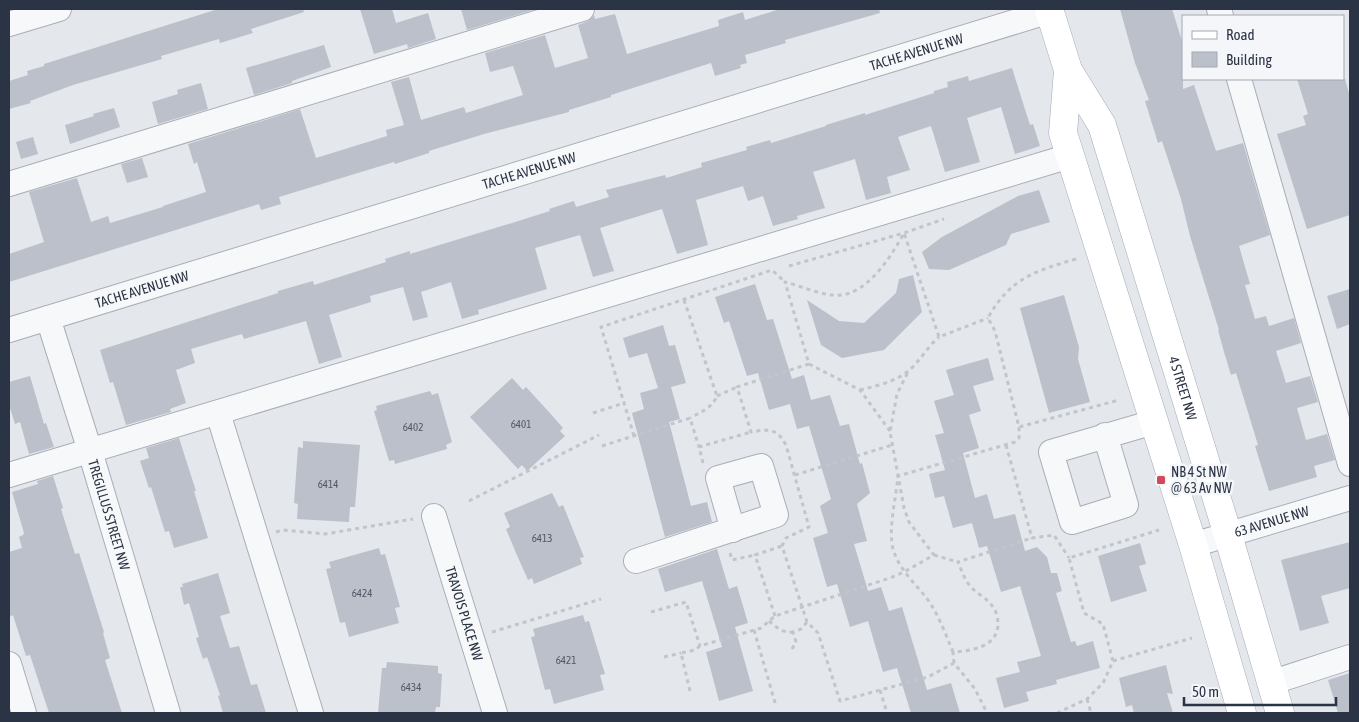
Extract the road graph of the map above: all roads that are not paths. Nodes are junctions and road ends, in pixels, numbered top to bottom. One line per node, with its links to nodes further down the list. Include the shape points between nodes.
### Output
1 (59, 9): 4 (street)
2 (582, 9): 8 (street)
3 (1049, 10): 5 (main road, 4 STREET NW); 9 (street, TACHE AVENUE NW)
4 (9, 24)
5 (1068, 70): 7 (main road, 4 STREET NW, via 1063,132); 20 (main road, 4 STREET NW, via 1102,125)
6 (1239, 80): 15 (street)
7 (1070, 156): 11 (street); 12 (main road, 4 STREET NW)
8 (9, 184)
9 (48, 318): 10 (street, TACHE AVENUE NW); 14 (street, TREGILLUS STREET NW)
10 (9, 330)
11 (218, 413): 14 (street); 28 (street)
12 (1154, 422): 13 (street); 21 (main road, 4 STREET NW)
13 (1105, 435)
14 (90, 451): 16 (street); 27 (street, TREGILLUS STREET NW)
15 (1350, 464)
16 (9, 475)
17 (1350, 498): 20 (street, 63 AVENUE NW)
18 (434, 516): 29 (street, TRAVOIS PLACE NW)
19 (733, 530): 22 (street)
20 (1228, 535): 21 (street, 63 AVENUE NW); 25 (main road, 4 STREET NW)
21 (1193, 545): 30 (main road, 4 STREET NW)
22 (636, 561)
23 (1350, 657): 25 (street)
24 (9, 664): 26 (street)
25 (1270, 683): 31 (main road, 4 STREET NW)
26 (24, 713)
27 (168, 713)
28 (311, 713)
29 (495, 713)
30 (1242, 713)
31 (1280, 713)

